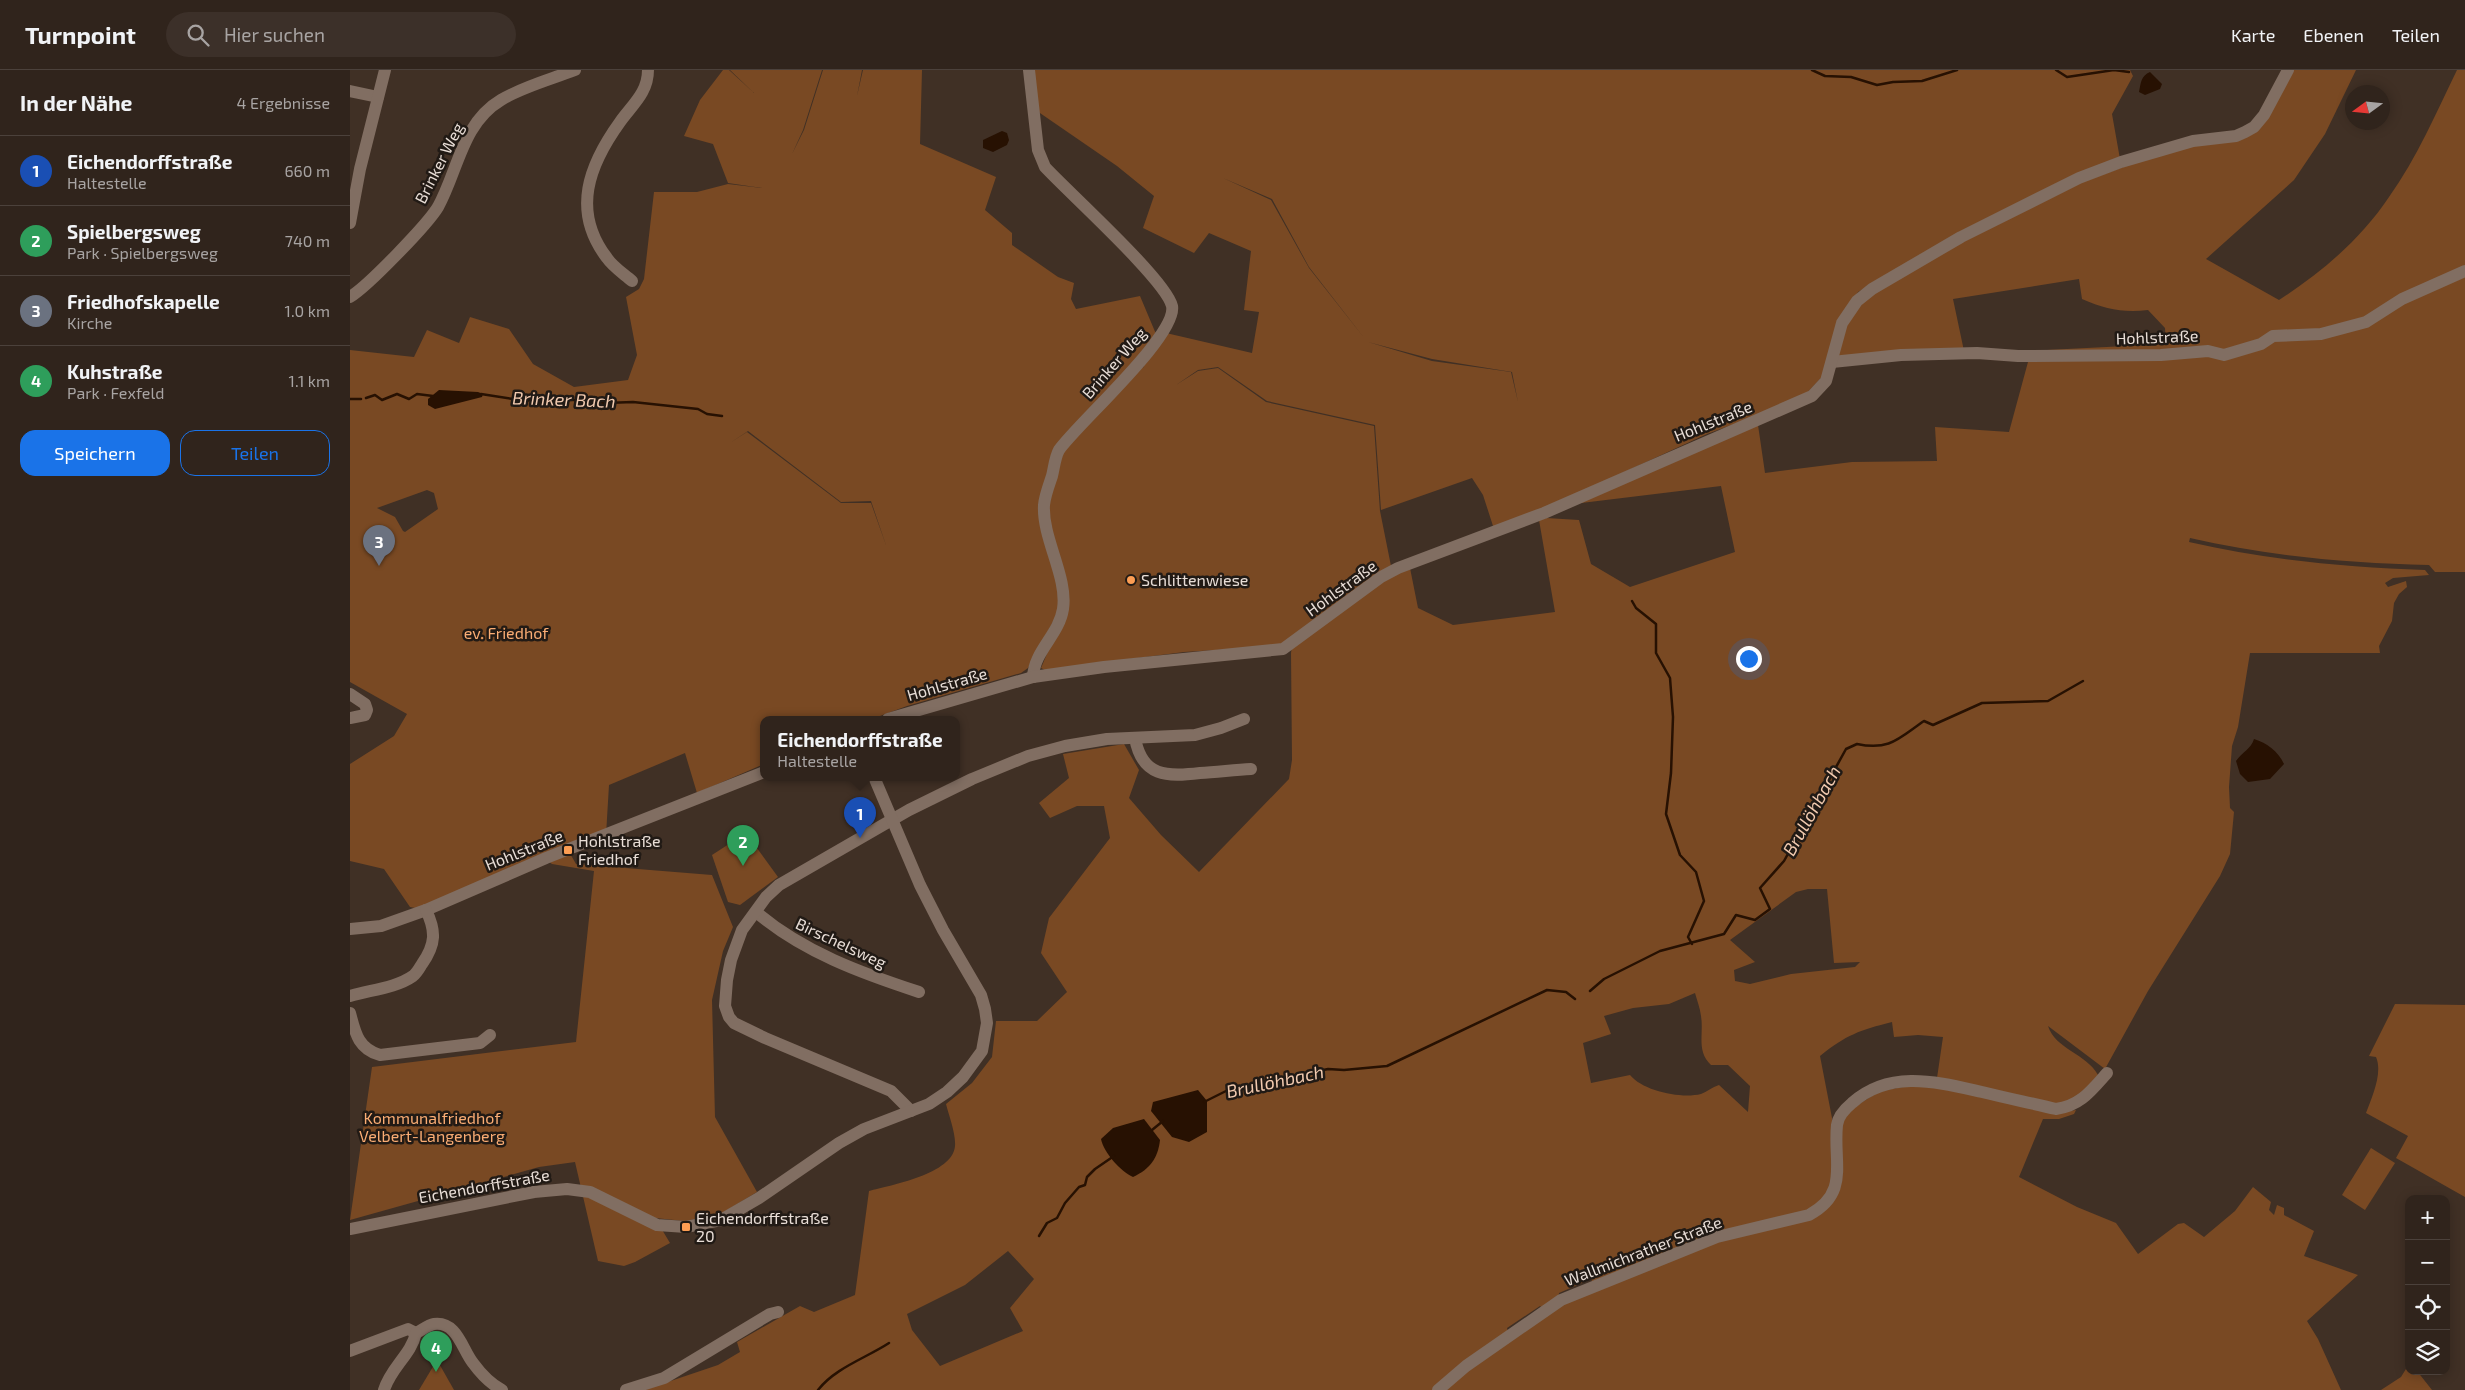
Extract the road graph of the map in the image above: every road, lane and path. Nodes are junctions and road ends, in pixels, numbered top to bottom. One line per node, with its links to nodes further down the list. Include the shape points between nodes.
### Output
1 (385, 70): 7 (street)
2 (575, 70): 11 (street, Brinker Weg, via 500,100 485,115 470,131 437,207 415,235)
3 (648, 70): 10 (street, via 639,100 599,153 588,186 587,215 594,238 607,259)
4 (1029, 70): 13 (street, Brinker Weg, via 1038,150 1045,167 1147,270 1167,294 1172,308 1168,323 1149,351 1058,452 1044,505 1063,608 1056,632 1039,655)
5 (2288, 70): 12 (street, Hohlstraße, via 2264,115 2245,132 2193,141 2093,172 1961,237 1877,285 1857,301 1842,323)
6 (350, 91): 7 (street)
7 (378, 98): 8 (street)
8 (350, 222)
9 (2465, 271): 12 (street, Hohlstraße, via 2402,299 2366,322 2321,334 2273,336 2261,344 2224,355 2208,351 2161,355 2018,356 1977,353 1901,355)
10 (632, 281)
11 (350, 296)
12 (1832, 362): 13 (street, Hohlstraße, via 1826,381 1812,396 1544,513 1398,568 1283,649)
13 (1033, 677): 15 (street, Hohlstraße)
14 (350, 694): 16 (street, via 365,704 367,710 365,715)
15 (898, 716)
16 (350, 718)
17 (1244, 719): 18 (street, via 1195,734)
18 (1135, 738): 19 (street, via 1139,753 1149,767 1168,776); 22 (street, via 1065,746 1028,756 972,779)
19 (1251, 768)
20 (760, 774): 23 (street, Hohlstraße, via 546,858)
21 (876, 781): 22 (street, Eichendorffstraße)
22 (891, 820): 24 (street, via 779,885); 31 (street, Eichendorffstraße, via 943,930 981,995 987,1023 982,1051 963,1077 929,1104)
23 (426, 910): 25 (street, Hohlstraße, via 381,926); 27 (street, via 433,924 435,939 414,976)
24 (756, 912): 26 (street, Birschelsweg, via 784,935 808,948 879,979); 31 (street, via 742,930 731,960 725,1006 729,1017 734,1023 766,1038 891,1091)
25 (350, 929)
26 (919, 992)
27 (350, 996)
28 (350, 1012): 29 (street, via 358,1041 372,1053 380,1055 480,1044)
29 (490, 1035)
30 (2107, 1073): 39 (street, Wallmichrather Straße, via 2080,1102 2056,1109 1933,1081 1897,1081 1879,1086 1858,1097 1837,1122 1834,1195 1823,1208 1809,1215 1717,1237 1561,1300 1466,1366)
31 (911, 1111): 32 (street, Eichendorffstraße, via 864,1129 839,1143 721,1220 686,1227 657,1225 590,1192 567,1189 534,1192)
32 (350, 1229)
33 (778, 1312): 38 (street, via 664,1378)
34 (416, 1333): 35 (street, via 408,1329); 36 (street, via 414,1344 388,1376); 37 (street, via 432,1324 444,1325 455,1331 472,1362)
35 (350, 1351)
36 (384, 1390)
37 (502, 1390)
38 (626, 1390)
39 (1438, 1390)

